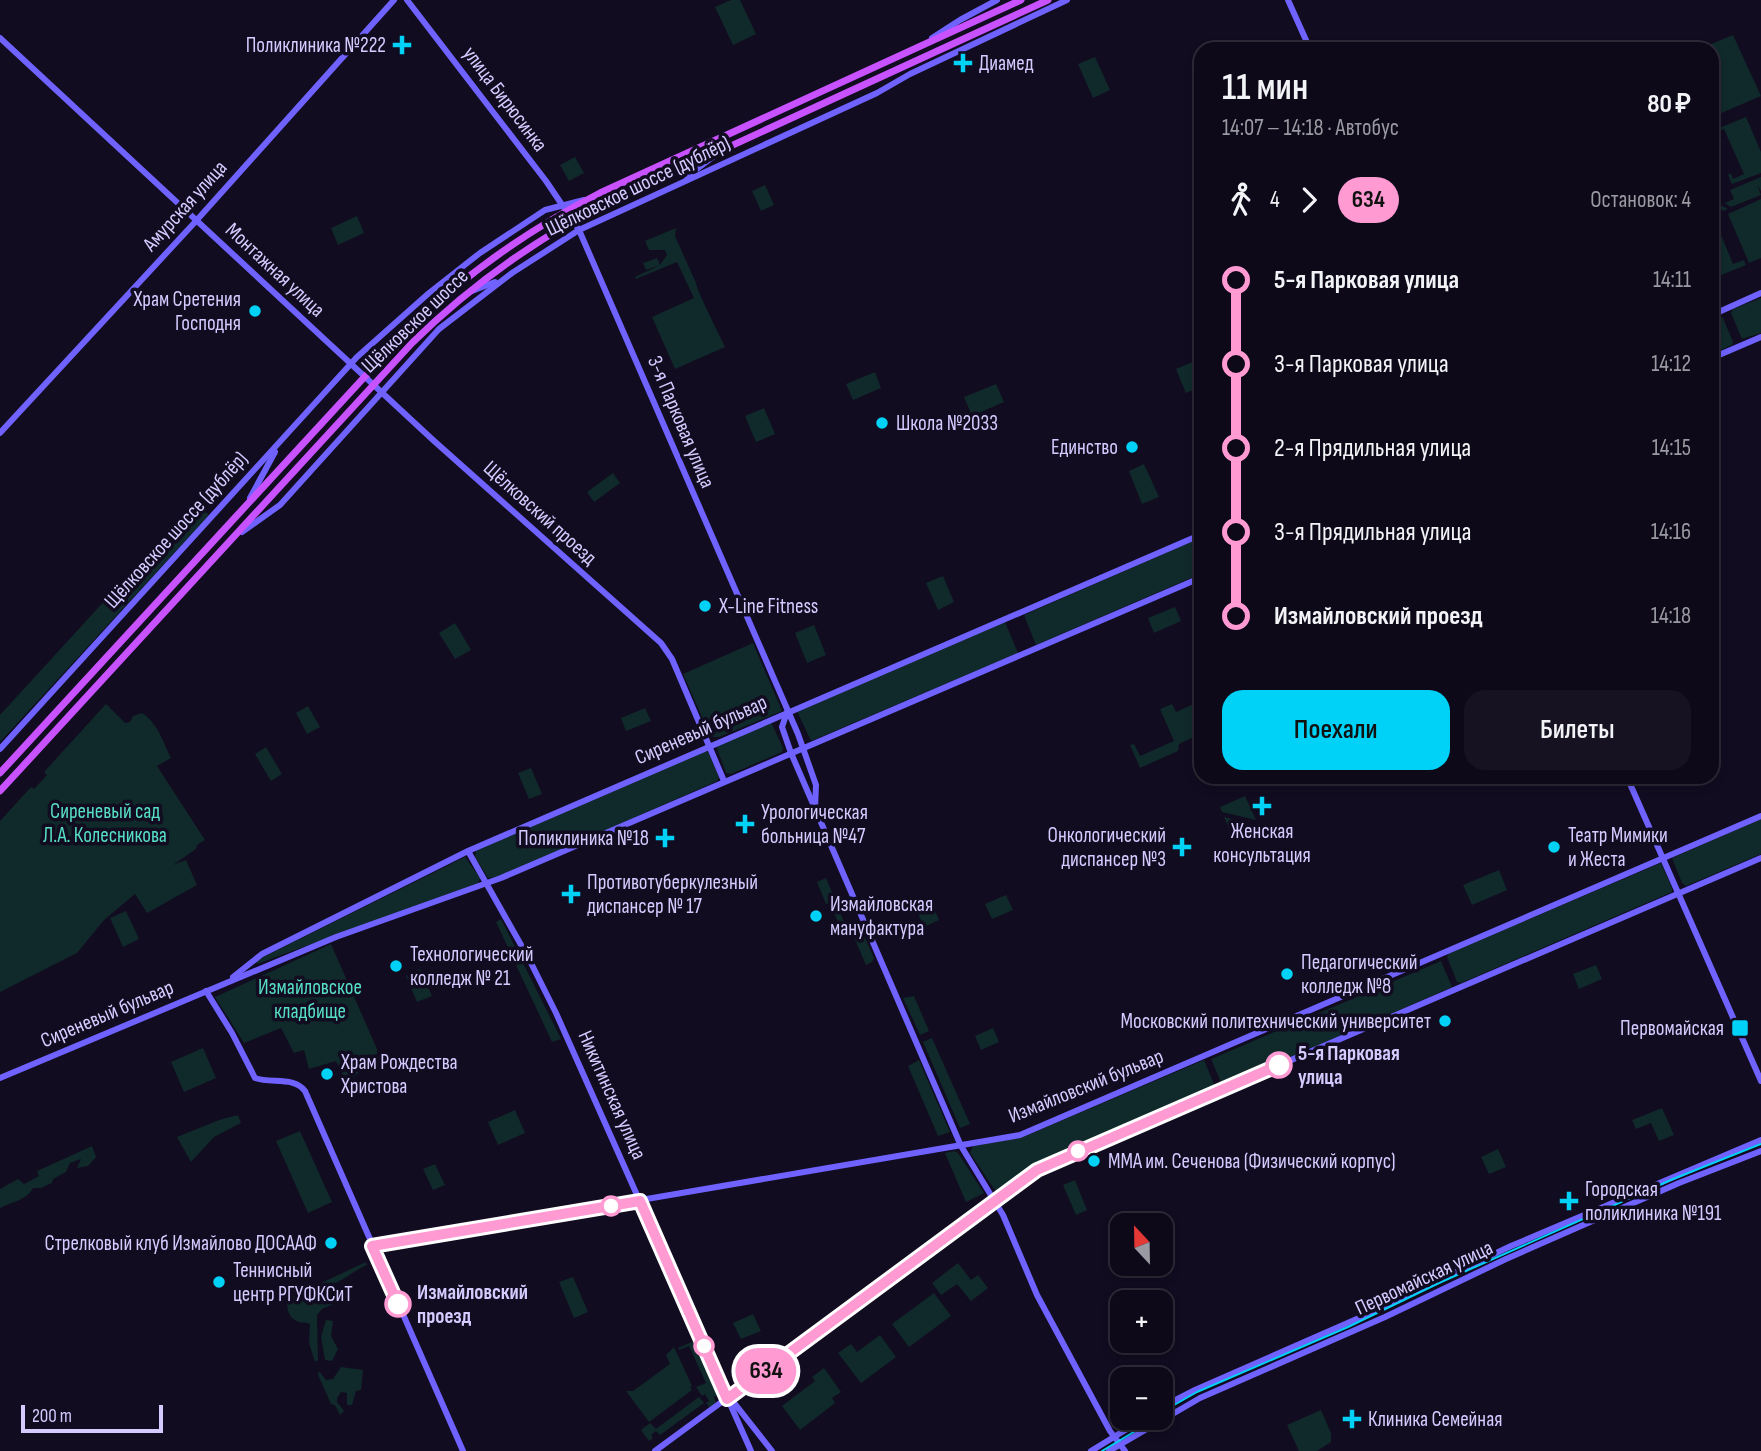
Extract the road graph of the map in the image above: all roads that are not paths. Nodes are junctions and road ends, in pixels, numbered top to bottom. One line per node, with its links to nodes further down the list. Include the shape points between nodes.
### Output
1 (394, 0): 17 (street, Амурская улица)
2 (407, 0): 15 (street, улица Бирюсинка)
3 (997, 0): 12 (street)
4 (1021, 0): 12 (main road, Щёлковское шоссе)
5 (1048, 0): 9 (main road, Щёлковское шоссе)
6 (1067, 0): 8 (street, Щёлковское шоссе (дублёр))
7 (1289, 0): 11 (street)
8 (1041, 13): 9 (street); 14 (street, Щёлковское шоссе (дублёр))
9 (972, 36): 13 (main road, Щёлковское шоссе)
10 (0, 38): 17 (street, Монтажная улица)
11 (1307, 42)
12 (920, 46): 15 (main road, Щёлковское шоссе)
13 (722, 151): 14 (street); 16 (main road, Щёлковское шоссе)
14 (676, 185): 18 (street, Щёлковское шоссе (дублёр))
15 (565, 207): 16 (street, улица Бирюсинка); 25 (street, Щёлковское шоссе (дублёр), via 545,210 526,221 451,274); 26 (main road, Щёлковское шоссе, via 432,306)
16 (573, 220): 18 (street, 3-я Парковая улица); 21 (main road, Щёлковское шоссе)
17 (196, 221): 25 (street, Монтажная улица); 29 (street, Амурская улица)
18 (579, 230): 19 (street, Щёлковское шоссе (дублёр)); 35 (street, 3-я Парковая улица)
19 (503, 279): 21 (street); 28 (street, Щёлковское шоссе (дублёр), via 439,329)
20 (1761, 293): 22 (street)
21 (464, 294): 27 (main road, Щёлковское шоссе)
22 (1719, 312)
23 (1761, 337): 24 (street)
24 (1719, 355)
25 (350, 364): 26 (street, Монтажная улица); 30 (street, Щёлковское шоссе (дублёр))
26 (364, 377): 27 (street, Монтажная улица); 31 (main road, Щёлковское шоссе)
27 (373, 385): 28 (street, Щёлковский проезд); 33 (main road, Щёлковское шоссе)
28 (380, 391): 33 (street, Щёлковское шоссе (дублёр), via 279,505); 36 (street, Щёлковский проезд, via 661,643 673,659)
29 (0, 433)
30 (276, 447): 31 (street); 38 (street, Щёлковское шоссе (дублёр))
31 (246, 505): 40 (main road, Щёлковское шоссе)
32 (1194, 538): 35 (street, Сиреневый бульвар)
33 (224, 547): 43 (main road, Щёлковское шоссе)
34 (1194, 581): 37 (street, Сиреневый бульвар)
35 (787, 712): 36 (street, Сиреневый бульвар); 37 (street, 3-я Парковая улица); 39 (street, via 782,731)
36 (709, 745): 41 (street, Щёлковский проезд); 46 (street, Сиреневый бульвар)
37 (802, 748): 39 (street, Сиреневый бульвар); 44 (street, via 816,785)
38 (0, 749)
39 (791, 753): 41 (street, Сиреневый бульвар); 44 (street)
40 (0, 771)
41 (724, 781): 49 (street, Сиреневый бульвар)
42 (1631, 784): 47 (street)
43 (0, 790)
44 (816, 809): 58 (street)
45 (1761, 816): 47 (street, Измайловский бульвар)
46 (468, 850): 49 (street, Никитинская улица); 51 (street, Сиреневый бульвар)
47 (1663, 858): 50 (street); 58 (street, Измайловский бульвар, via 1043,1126)
48 (1761, 858): 50 (street)
49 (487, 883): 52 (street, Сиреневый бульвар); 60 (street, Никитинская улица, via 532,965)
50 (1678, 892): 56 (street); 61 (street, via 1040,1168)
51 (254, 960): 52 (street, via 254,966); 53 (street, Сиреневый бульвар)
52 (260, 968): 53 (street, Сиреневый бульвар)
53 (228, 982): 54 (street, Сиреневый бульвар)
54 (206, 991): 55 (street, Сиреневый бульвар); 62 (street, via 255,1078 296,1083 305,1091)
55 (0, 1078)
56 (1761, 1081)
57 (1761, 1140): 64 (street, Первомайская улица, via 1521,1242)
58 (961, 1146): 60 (street, Измайловский бульвар); 61 (street)
59 (1761, 1151): 67 (street, Первомайская улица, via 1675,1184 1200,1398)
60 (640, 1201): 62 (street, Измайловский бульвар); 63 (street, Никитинская улица)
61 (995, 1201): 63 (street); 66 (street, via 1037,1295)
62 (372, 1246): 68 (street)
63 (727, 1399): 69 (street); 70 (street, Никитинская улица); 71 (street)
64 (1173, 1401)
65 (1124, 1430): 66 (street)
66 (1113, 1436): 67 (street); 72 (street)
67 (1119, 1444): 73 (street, Первомайская улица); 74 (street)
68 (463, 1451)
69 (655, 1451)
70 (751, 1451)
71 (772, 1451)
72 (1091, 1451)
73 (1109, 1451)
74 (1125, 1451)

